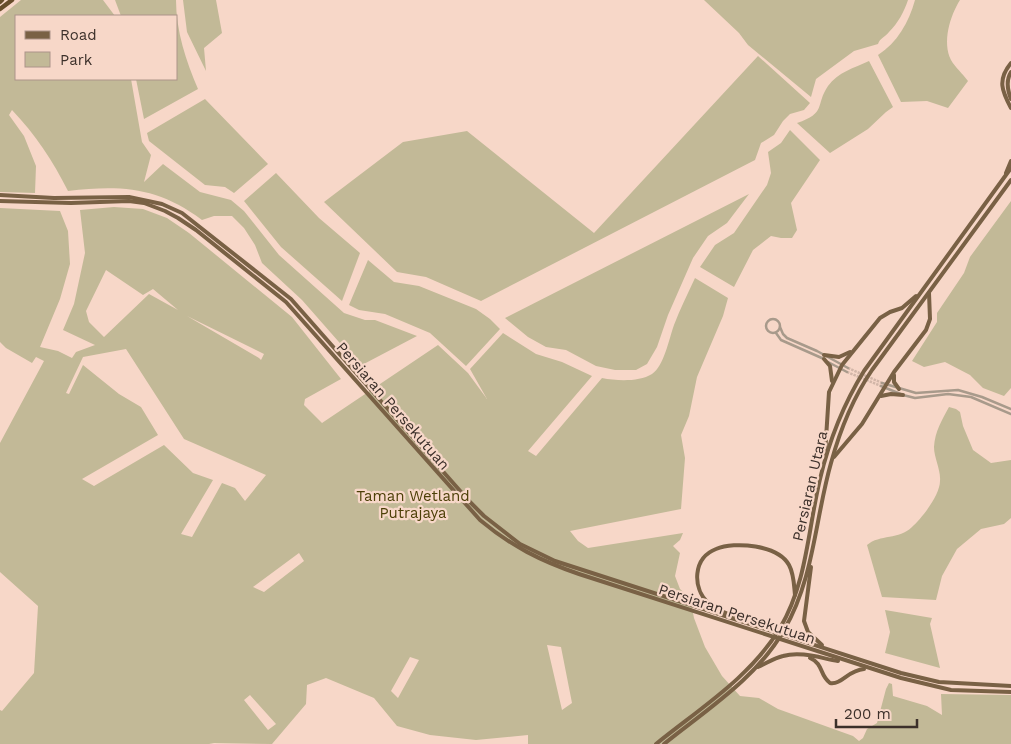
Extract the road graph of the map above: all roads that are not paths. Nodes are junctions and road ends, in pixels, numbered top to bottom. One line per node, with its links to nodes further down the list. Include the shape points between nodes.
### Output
1 (12, 0): 2 (highway)
2 (1, 5)
3 (1011, 63): 4 (main road)
4 (1008, 73): 5 (main road, via 1007,86); 6 (main road, via 1002,85)
5 (1011, 98)
6 (1011, 108)
7 (1011, 161): 9 (main road)
8 (1011, 168): 9 (main road, Persiaran Utara)
9 (1003, 180): 15 (main road, Persiaran Utara)
10 (1011, 180): 16 (main road, Persiaran Utara)
11 (0, 195): 12 (main road, Persiaran Persekutuan)
12 (54, 200): 13 (main road, Persiaran Persekutuan); 14 (main road, Persiaran Persekutuan)
13 (89, 200): 35 (main road, Persiaran Persekutuan, via 144,203 165,211 196,230 286,302 480,520 517,548 579,574); 35 (main road, Persiaran Persekutuan, via 120,196 144,199 182,213 196,223 291,299 469,501 520,544 555,561)
14 (0, 201)
15 (922, 291): 19 (main road, via 908,304 880,318); 32 (main road, Persiaran Utara, via 854,389 836,427)
16 (929, 293): 23 (main road, via 929,324); 31 (main road, Persiaran Utara, via 862,386 850,408)
17 (780, 327): 18 (street); 18 (street, via 777,320 767,322 767,330); 20 (street, via 787,338)
18 (776, 333): 20 (street, via 781,340)
19 (852, 351): 20 (main road, via 839,357); 21 (main road)
20 (824, 357): 21 (street); 24 (main road, via 830,366)
21 (841, 367): 22 (street); 24 (main road)
22 (847, 370)
23 (894, 372): 25 (main road); 26 (main road, via 894,382)
24 (832, 383): 32 (main road, via 828,398 827,443)
25 (884, 385): 26 (street); 27 (street); 28 (main road)
26 (899, 389): 29 (street, via 916,393 958,390)
27 (903, 395): 28 (main road); 30 (street, via 915,398 960,395)
28 (879, 397): 31 (main road)
29 (1011, 409)
30 (1011, 414)
31 (831, 464): 33 (main road, Persiaran Utara)
32 (820, 478): 34 (main road, Persiaran Utara)
33 (813, 552): 37 (main road, via 804,621 808,632); 40 (main road, Persiaran Utara, via 793,614 773,648)
34 (795, 597): 36 (main road, via 790,566 771,549 730,546 714,549 704,558 696,580 708,603); 42 (main road, Persiaran Utara, via 768,646)
35 (701, 611): 36 (main road, Persiaran Persekutuan); 39 (main road, Persiaran Persekutuan)
36 (763, 628): 37 (main road, Persiaran Persekutuan)
37 (824, 647): 43 (main road, Persiaran Persekutuan, via 939,682)
38 (798, 654): 39 (main road); 40 (main road, via 784,655); 41 (main road, via 818,663 830,683 839,683 854,670)
39 (855, 665): 41 (main road, Persiaran Persekutuan)
40 (755, 668): 42 (main road, Persiaran Utara)
41 (867, 668): 44 (main road, Persiaran Persekutuan, via 939,688)
42 (735, 684): 45 (main road, Persiaran Utara); 46 (main road, Persiaran Utara)
43 (1011, 686)
44 (1011, 692)
45 (656, 744)
46 (664, 744)

